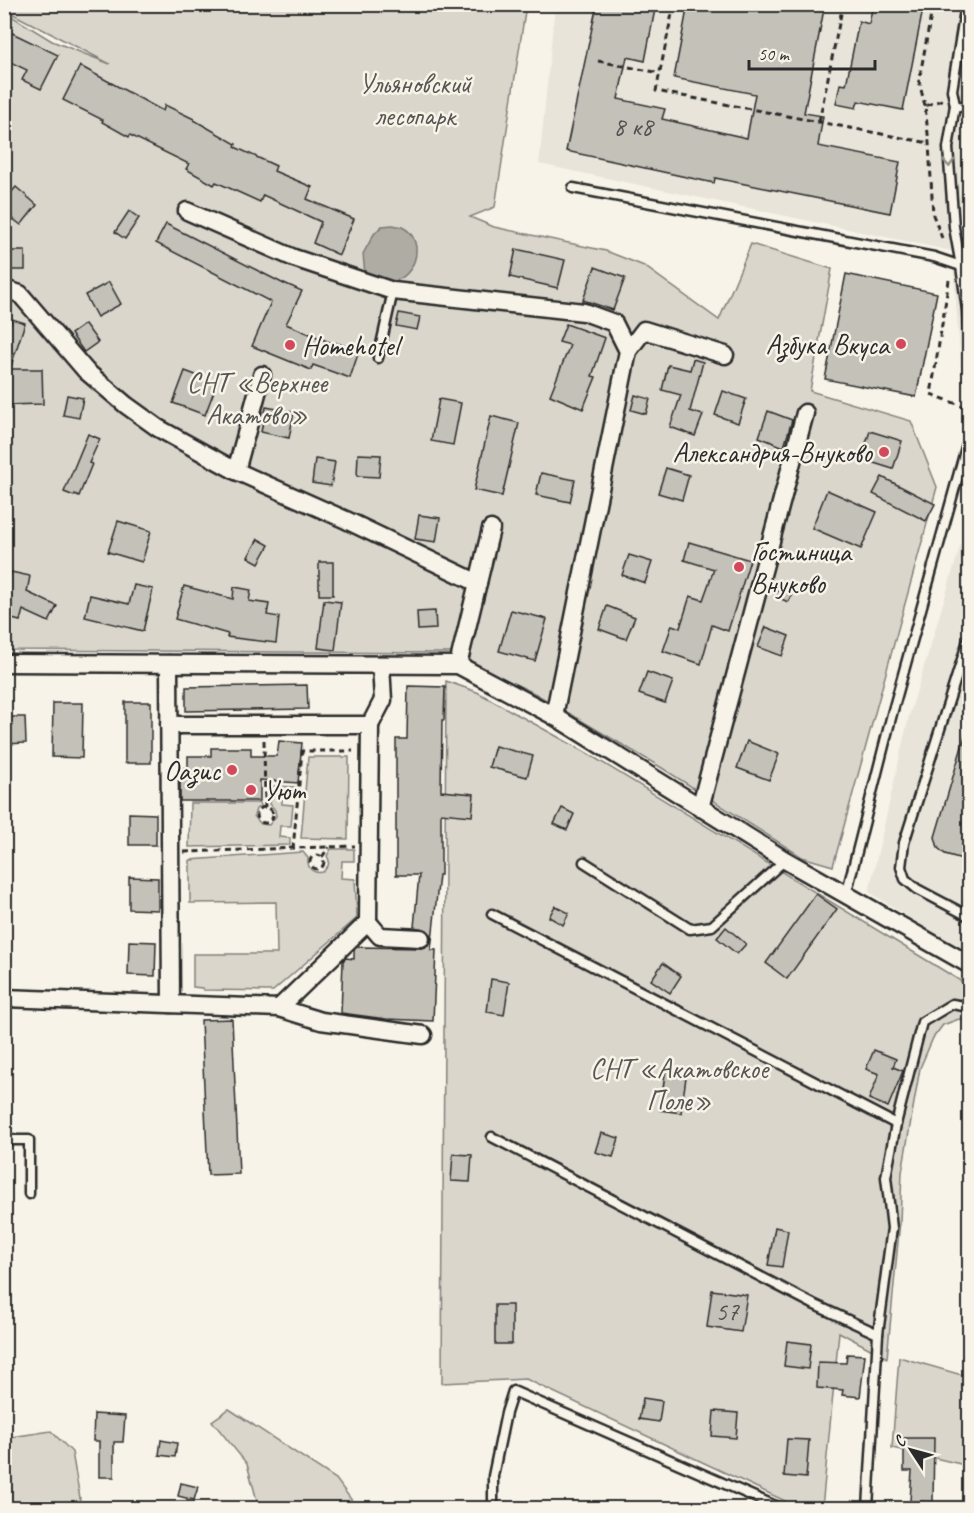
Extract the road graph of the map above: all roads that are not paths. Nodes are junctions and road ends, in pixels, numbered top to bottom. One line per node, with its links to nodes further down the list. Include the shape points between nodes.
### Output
1 (966, 4): 2 (lane, via 952,90)
2 (954, 101): 3 (lane); 6 (lane, one-way to 6, via 948,148)
3 (969, 109)
4 (573, 188): 6 (lane, via 934,256)
5 (187, 211): 8 (street, via 294,258)
6 (961, 266): 12 (lane)
7 (4, 289): 16 (street, via 20,294 86,371 126,405 158,428)
8 (393, 291): 9 (street, via 584,312 614,323); 11 (lane)
9 (628, 351): 10 (street, via 644,330); 24 (street)
10 (725, 355)
11 (378, 358)
12 (969, 362)
13 (262, 375): 16 (street)
14 (805, 413): 27 (street)
15 (969, 432): 30 (lane)
16 (236, 471): 18 (street)
17 (491, 529): 18 (street)
18 (478, 583): 23 (street)
19 (969, 634): 32 (lane, via 904,843 901,867 905,879 917,889)
20 (4, 663): 21 (street)
21 (169, 664): 22 (street); 25 (street)
22 (381, 665): 23 (street); 26 (street, via 383,700)
23 (458, 665): 24 (street)
24 (554, 716): 27 (street)
25 (169, 725): 26 (street); 37 (street)
26 (370, 725): 33 (street)
27 (700, 808): 28 (street)
28 (785, 860): 29 (lane, via 712,926 690,929); 30 (street)
29 (584, 862)
30 (846, 895): 35 (street)
31 (492, 914): 41 (lane)
32 (969, 916)
33 (368, 922): 34 (street, via 380,936); 39 (street)
34 (421, 938)
35 (969, 965)
36 (4, 998): 37 (street)
37 (171, 1004): 39 (street)
38 (969, 1007): 41 (lane, via 952,1004 922,1022)
39 (279, 1008): 40 (street, via 321,1021)
40 (423, 1035)
41 (896, 1124): 45 (lane, via 886,1177 892,1228)
42 (492, 1137): 45 (lane)
43 (4, 1140): 44 (lane, via 29,1140)
44 (29, 1194)
45 (878, 1334): 48 (lane)
46 (493, 1509): 47 (lane, via 493,1476 513,1391)
47 (780, 1509)
48 (868, 1509)

